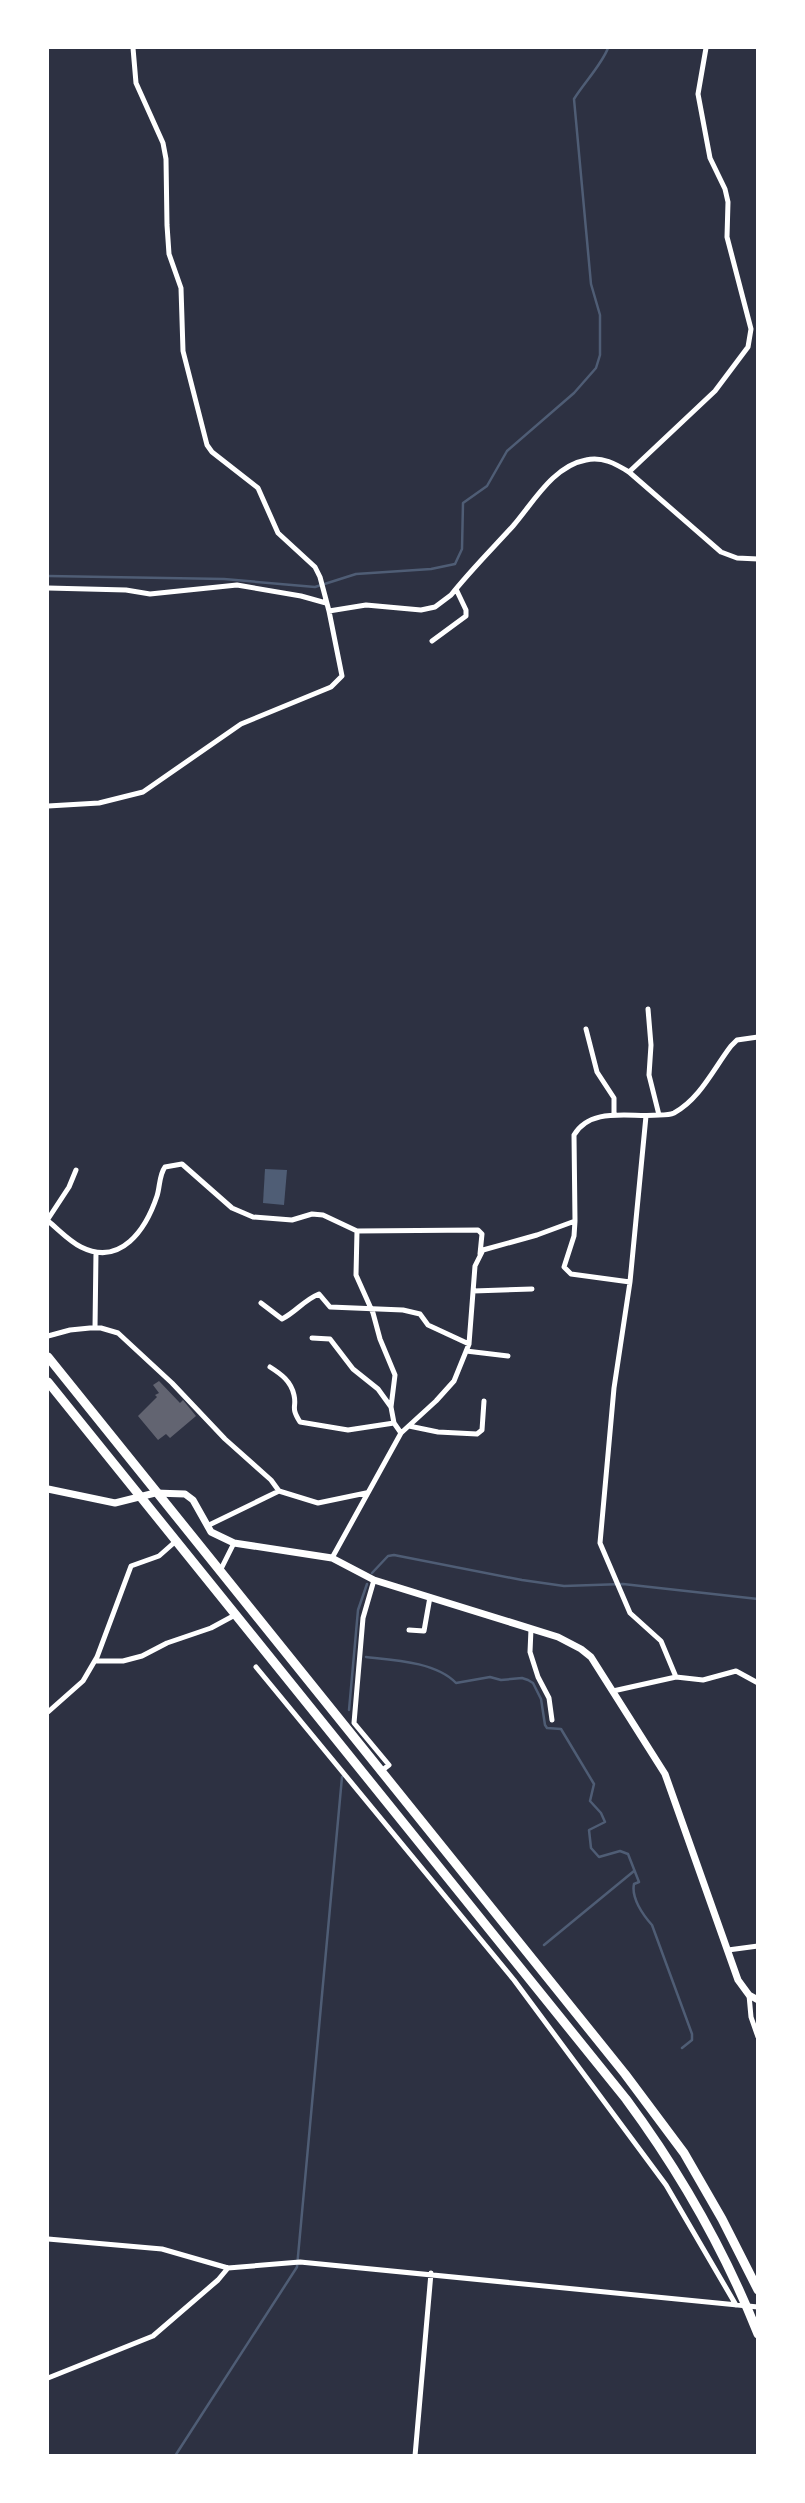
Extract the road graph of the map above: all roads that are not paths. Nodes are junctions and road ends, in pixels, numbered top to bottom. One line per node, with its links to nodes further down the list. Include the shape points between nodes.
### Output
1 (133, 48): 7 (street, via 136,83 163,143 166,159 166,225 169,254 181,288 183,352 207,445 258,488 278,533 315,567)
2 (706, 48): 3 (street, via 698,94 710,158 728,202 727,238 750,329 748,347 715,391)
3 (629, 472): 4 (street, via 722,552 737,558); 6 (street, via 600,459 585,460 565,469 545,486)
4 (758, 559)
5 (48, 588): 7 (street, via 126,590 150,594 237,585)
6 (456, 589): 8 (street, via 435,607 421,610 366,605); 9 (street, via 466,616)
7 (326, 603): 8 (street)
8 (329, 611): 10 (street, via 342,668 342,676 331,687 241,724 143,792 99,803)
9 (432, 641)
10 (48, 806)
11 (648, 1009): 15 (street, via 649,1075)
12 (586, 1029): 14 (street, via 597,1072 614,1098)
13 (758, 1037): 15 (street, via 737,1040 697,1093 674,1114)
14 (614, 1115): 16 (street); 19 (street, via 580,1126 574,1135)
15 (659, 1115): 16 (street)
16 (646, 1116): 23 (street)
17 (76, 1170): 18 (street)
18 (48, 1220): 21 (street, via 81,1247)
19 (575, 1221): 22 (street, via 483,1250); 23 (street, via 574,1236 564,1267 571,1274)
20 (357, 1231): 21 (street, via 323,1214 292,1220 253,1218 232,1208 182,1164 175,1164 162,1171 157,1196 143,1229 119,1249); 22 (street, via 478,1230 482,1234); 27 (street, via 356,1275)
21 (96, 1252): 28 (street)
22 (480, 1254): 25 (street, via 475,1266)
23 (630, 1282): 59 (street, via 614,1388 600,1543 630,1613 661,1641)
24 (532, 1289): 25 (street)
25 (474, 1291): 31 (street)
26 (261, 1303): 27 (street, via 282,1319 292,1314 305,1300 319,1294 330,1307)
27 (372, 1309): 31 (street, via 420,1314 428,1326); 38 (street, via 395,1376)
28 (95, 1328): 29 (street); 43 (street, via 118,1333 271,1480)
29 (48, 1336)
30 (312, 1338): 38 (street, via 330,1339 353,1369 378,1389)
31 (468, 1344): 32 (street)
32 (466, 1351): 33 (street); 40 (street, via 454,1381)
33 (508, 1356)
34 (48, 1357): 44 (highway)
35 (270, 1366): 39 (street, via 286,1378 294,1395 292,1410 300,1422 348,1430)
36 (48, 1382): 46 (highway)
37 (484, 1401): 40 (street, via 482,1430 478,1434 438,1432)
38 (391, 1407): 39 (street)
39 (394, 1423): 41 (street)
40 (409, 1426): 41 (street)
41 (401, 1433): 45 (street)
42 (48, 1488): 46 (main road, via 105,1502 126,1501)
43 (278, 1491): 45 (street, via 318,1503); 47 (street)
44 (155, 1493): 46 (main road); 47 (main road, via 185,1494 192,1500); 51 (highway)
45 (366, 1493): 50 (street)
46 (138, 1495): 48 (highway)
47 (206, 1526): 49 (main road)
48 (176, 1541): 54 (highway); 57 (street, via 160,1556 131,1566)
49 (234, 1543): 50 (main road); 51 (street)
50 (332, 1558): 52 (main road)
51 (220, 1570): 64 (highway)
52 (374, 1580): 53 (main road); 64 (street, via 363,1618 354,1724 389,1765)
53 (430, 1598): 55 (main road); 56 (street, via 424,1631)
54 (235, 1615): 57 (street, via 142,1656 123,1661); 75 (highway, via 646,2126 706,2223)
55 (531, 1629): 61 (main road, via 558,1637 581,1649); 63 (street, via 530,1652 548,1698)
56 (409, 1630)
57 (94, 1661): 62 (street, via 83,1681)
58 (256, 1667): 74 (street, via 514,1980 666,2185)
59 (676, 1677): 60 (street, via 703,1680 736,1671); 61 (street)
60 (758, 1682)
61 (613, 1691): 66 (main road, via 667,1779)
62 (48, 1712)
63 (552, 1720)
64 (380, 1772): 73 (highway, via 666,2128 722,2220)
65 (758, 1946): 66 (street)
66 (728, 1950): 67 (main road, via 738,1980)
67 (748, 1995): 68 (main road); 69 (street)
68 (758, 2000)
69 (758, 2037)
70 (48, 2239): 71 (street, via 162,2249)
71 (228, 2268): 72 (street, via 300,2262); 78 (street, via 153,2336)
72 (430, 2273): 74 (street); 79 (street)
73 (758, 2290)
74 (736, 2305): 75 (street)
75 (747, 2306): 76 (street); 77 (highway)
76 (758, 2308)
77 (758, 2334)
78 (48, 2378)
79 (415, 2456)

